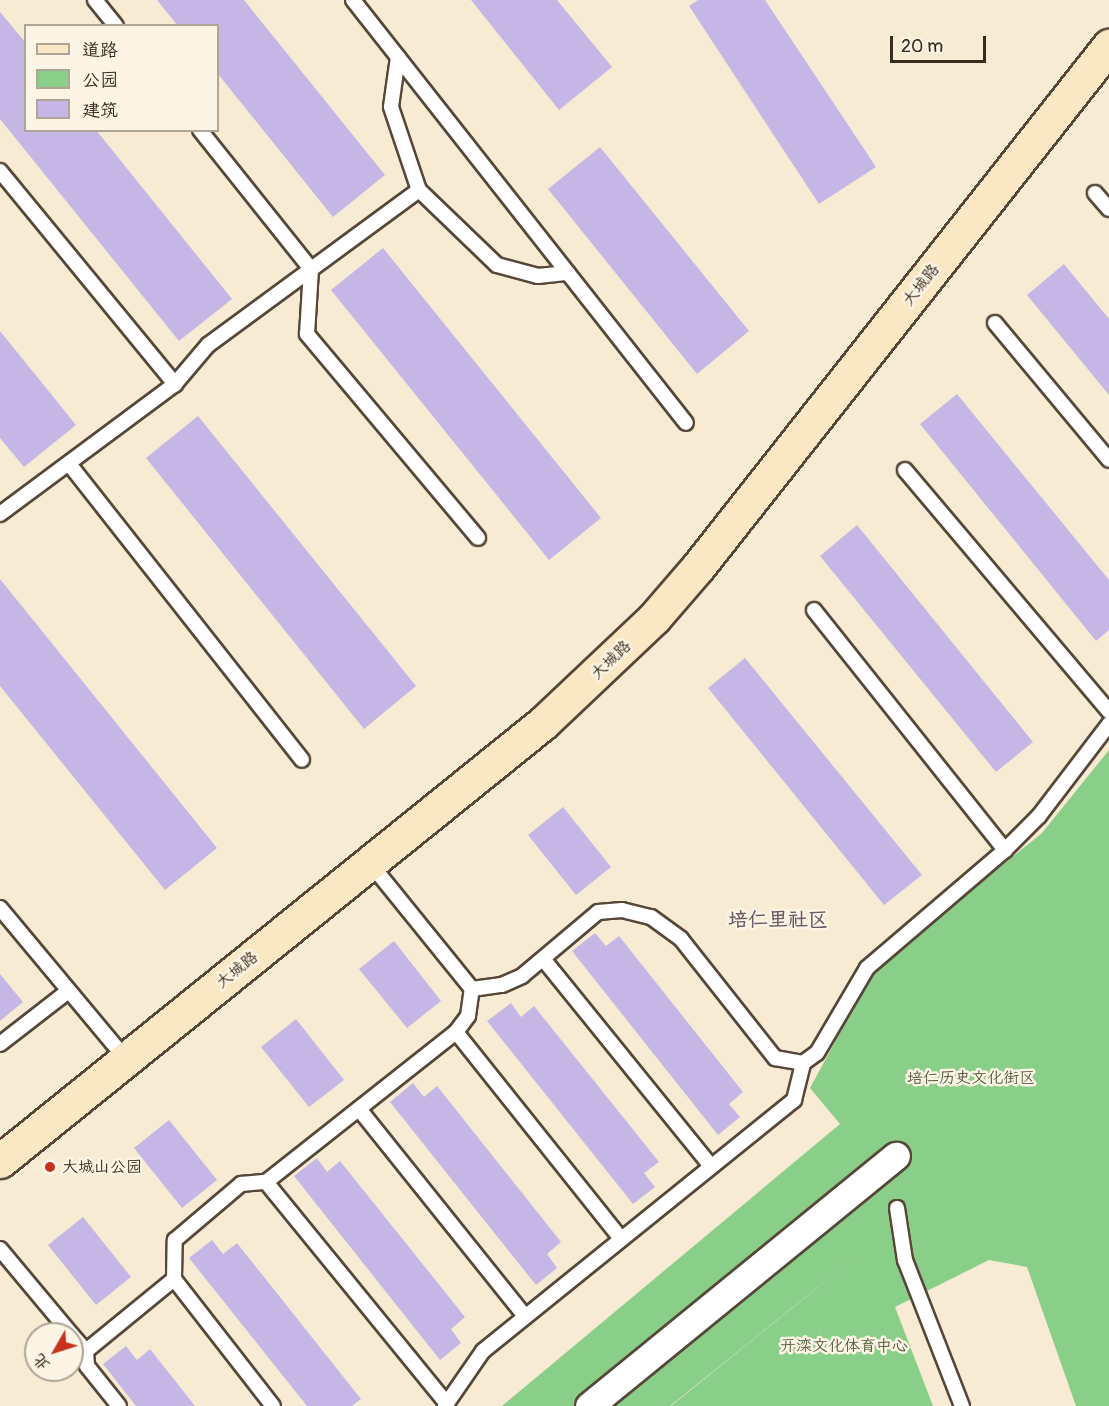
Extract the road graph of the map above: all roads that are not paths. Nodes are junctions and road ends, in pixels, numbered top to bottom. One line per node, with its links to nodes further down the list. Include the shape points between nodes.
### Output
1 (95, 0): 3 (lane)
2 (353, 0): 5 (lane)
3 (114, 24)
4 (1109, 46): 26 (street, 大城路, via 654,618 543,723)
5 (398, 57): 8 (lane, via 390,107); 12 (lane)
6 (202, 132): 11 (lane)
7 (0, 171): 14 (lane)
8 (419, 190): 11 (lane); 12 (lane, via 497,265 538,276)
9 (1095, 193): 10 (lane)
10 (1109, 209)
11 (311, 269): 14 (lane, via 208,345); 20 (lane, via 307,334)
12 (568, 273): 15 (lane)
13 (995, 323): 16 (lane)
14 (175, 384): 17 (lane)
15 (686, 423)
16 (1109, 460)
17 (70, 465): 19 (lane); 24 (lane)
18 (905, 470): 22 (lane)
19 (0, 514)
20 (478, 538)
21 (814, 610): 25 (lane)
22 (1109, 711)
23 (1109, 724): 25 (lane, via 1039,816)
24 (302, 760)
25 (1005, 850): 34 (lane, via 867,968 817,1053)
26 (370, 863): 29 (lane); 33 (street, 大城路)
27 (0, 908): 30 (lane)
28 (544, 960): 29 (lane, via 502,985); 34 (lane, via 598,912 621,910 651,917 681,939 775,1058); 38 (lane)
29 (472, 989): 31 (lane, via 468,1016)
30 (67, 992): 32 (lane); 33 (lane)
31 (456, 1032): 35 (lane); 41 (lane)
32 (0, 1044)
33 (126, 1059): 37 (street, 大城路)
34 (803, 1063): 38 (lane, via 794,1100)
35 (358, 1109): 39 (lane); 44 (lane)
36 (896, 1156): 51 (street)
37 (0, 1161)
38 (711, 1166): 41 (lane)
39 (266, 1182): 43 (lane, via 241,1184 175,1240); 48 (lane)
40 (897, 1208): 52 (lane, via 905,1260)
41 (621, 1239): 44 (lane)
42 (0, 1249): 45 (lane)
43 (174, 1279): 47 (lane); 50 (lane)
44 (525, 1316): 48 (lane, via 483,1351)
45 (62, 1322)
46 (84, 1349): 47 (lane)
47 (86, 1351): 49 (lane, via 87,1366)
48 (446, 1405)
49 (119, 1406)
50 (273, 1406)
51 (589, 1406)
52 (962, 1406)

